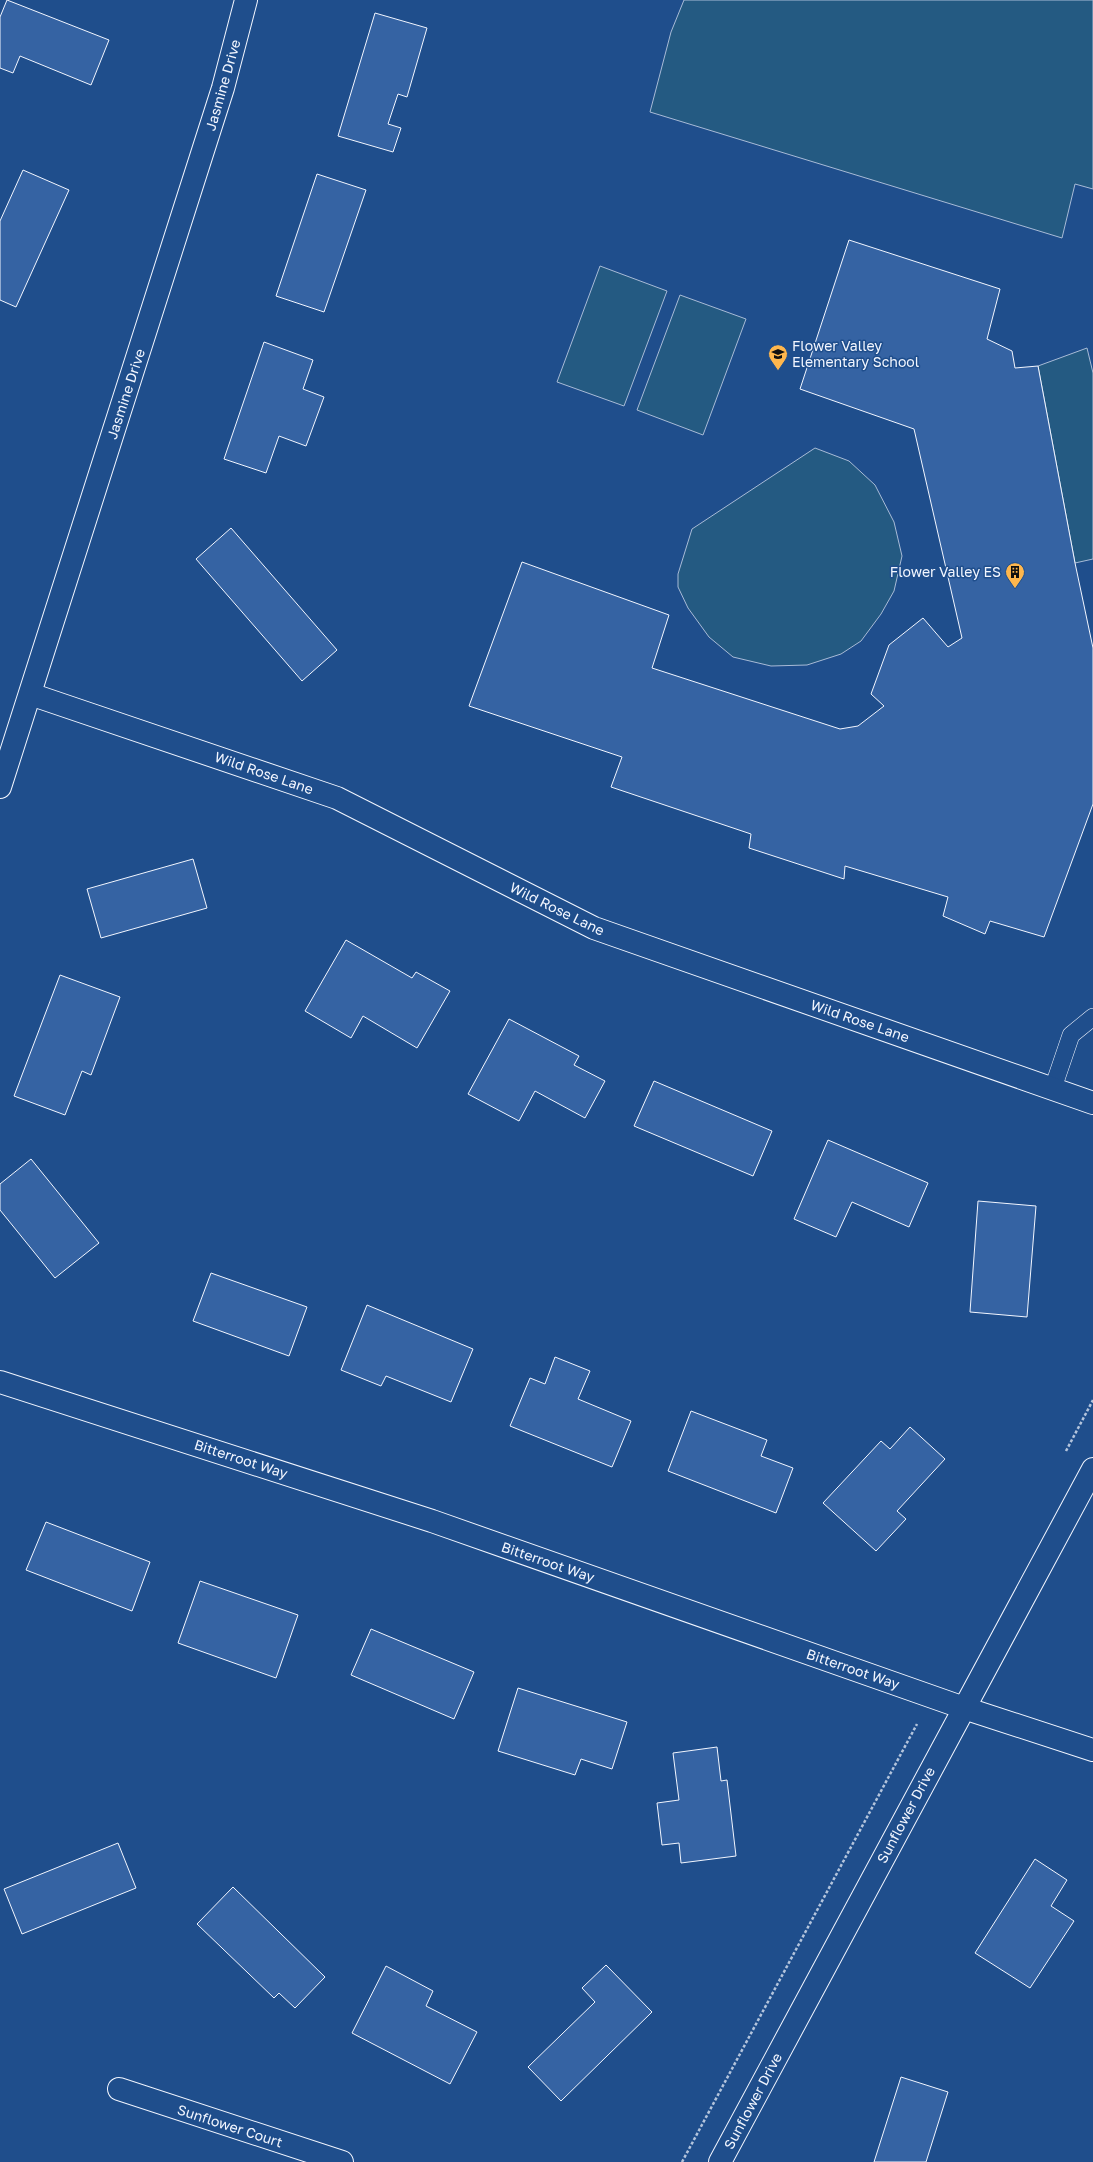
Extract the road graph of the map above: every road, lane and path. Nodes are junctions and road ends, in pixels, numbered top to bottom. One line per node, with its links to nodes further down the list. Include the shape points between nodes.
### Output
1 (246, 0): 2 (street, Jasmine Drive, via 223,88)
2 (30, 694): 3 (street, Jasmine Drive); 5 (street, Wild Rose Lane, via 337,798 594,928)
3 (0, 786)
4 (1093, 1017): 5 (lane, via 1071,1035)
5 (1053, 1088): 6 (street, Wild Rose Lane)
6 (1093, 1102)
7 (0, 1382): 9 (street, Bitterroot Way, via 432,1521)
8 (1093, 1469): 9 (street, Sunflower Drive)
9 (964, 1708): 10 (street, Bitterroot Way); 13 (street, Sunflower Drive)
10 (1093, 1750)
11 (119, 2089): 12 (street, Sunflower Court)
12 (342, 2162)
13 (720, 2162)

